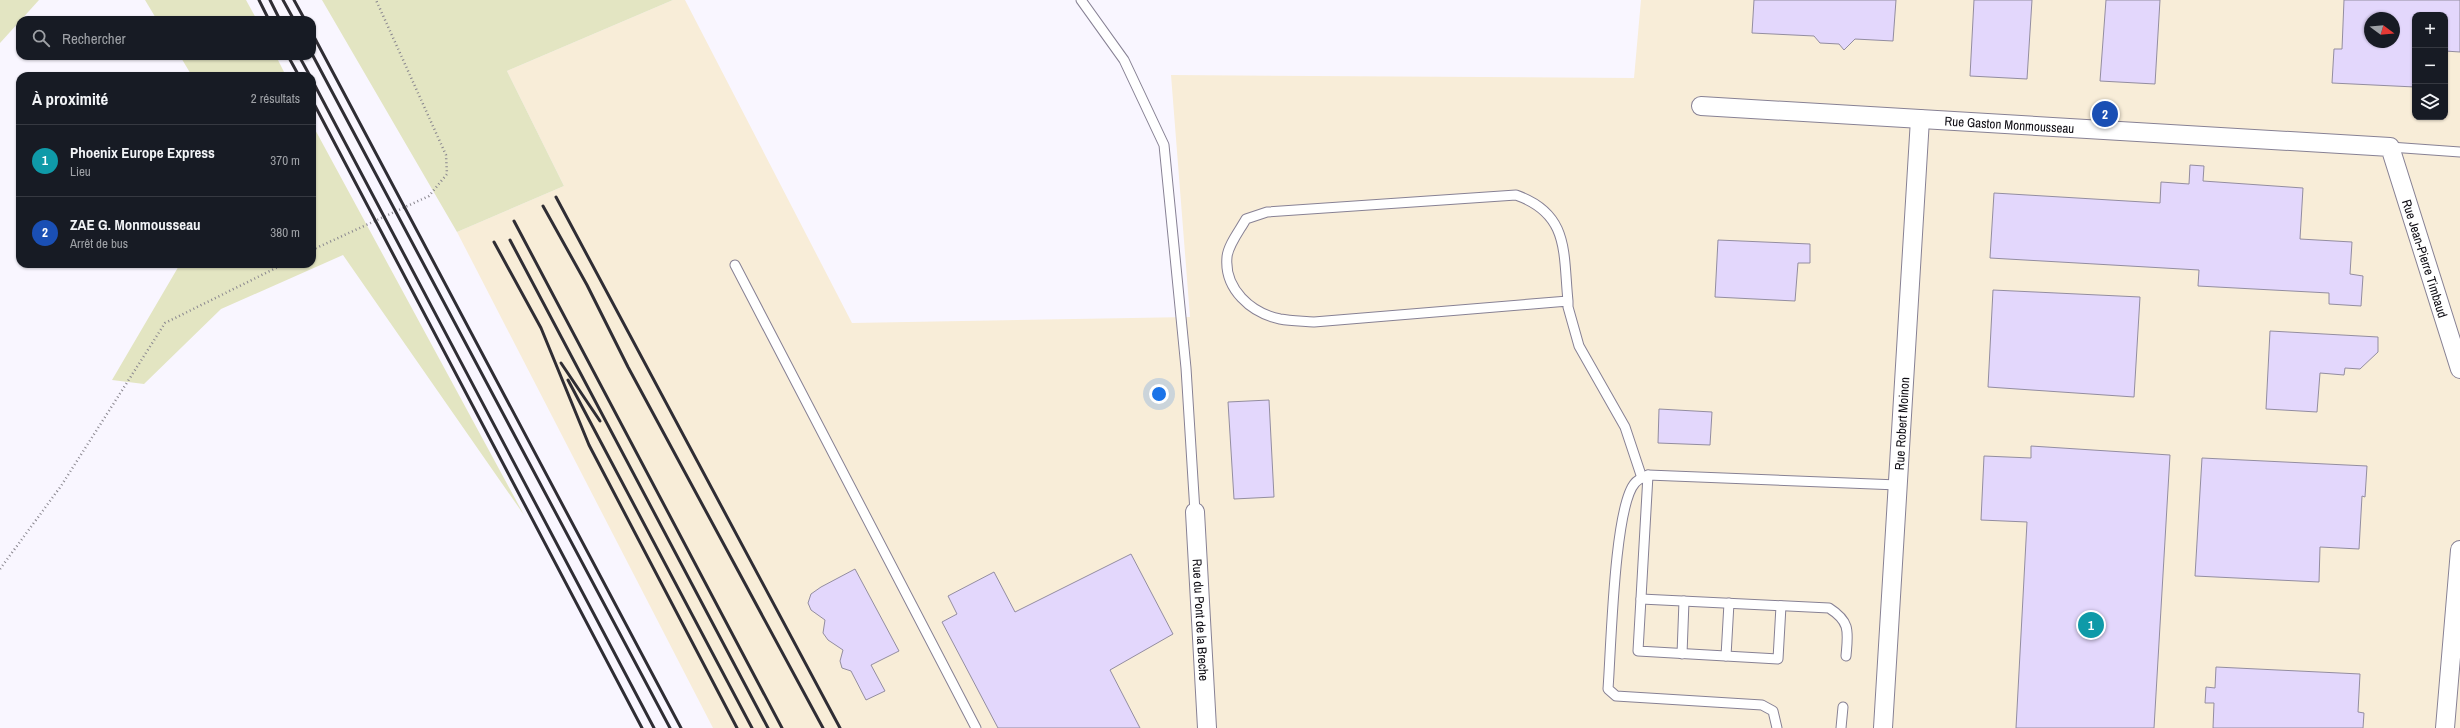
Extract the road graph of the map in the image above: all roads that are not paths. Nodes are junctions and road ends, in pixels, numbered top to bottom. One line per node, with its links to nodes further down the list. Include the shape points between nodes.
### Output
1 (1081, 0): 11 (lane, via 1124,60 1164,145 1186,368)
2 (1701, 106): 3 (street, Rue Gaston Monmousseau)
3 (1920, 119): 4 (street, Rue Gaston Monmousseau); 10 (street, Rue Robert Moinon)
4 (2390, 147): 5 (lane); 8 (street, Rue Jean-Pierre Timbaud)
5 (2460, 152)
6 (735, 266): 21 (lane)
7 (1568, 301): 7 (lane, via 1563,249 1558,227 1547,212 1532,201 1516,195 1267,212 1246,219 1227,257 1229,276 1236,293 1263,314 1280,319 1314,322); 9 (lane, via 1579,346 1625,427)
8 (2460, 369)
9 (1645, 476): 10 (lane); 13 (lane); 23 (lane, via 1635,482 1626,500 1620,532 1608,689 1616,696 1762,705 1773,711)
10 (1898, 485): 25 (street, Rue Robert Moinon)
11 (1195, 512): 22 (street, Rue du Pont de la Breche)
12 (2460, 550): 26 (street)
13 (1641, 599): 14 (lane); 17 (lane, via 1638,651)
14 (1684, 601): 15 (lane); 17 (lane)
15 (1729, 603): 16 (lane); 18 (lane)
16 (1781, 606): 18 (lane, via 1778,659); 19 (lane, via 1829,608 1840,615 1848,633)
17 (1682, 654): 18 (lane)
18 (1726, 656)
19 (1846, 656)
20 (1843, 707): 24 (lane)
21 (976, 728)
22 (1207, 728)
23 (1777, 728)
24 (1841, 728)
25 (1883, 728)
26 (2445, 728)

